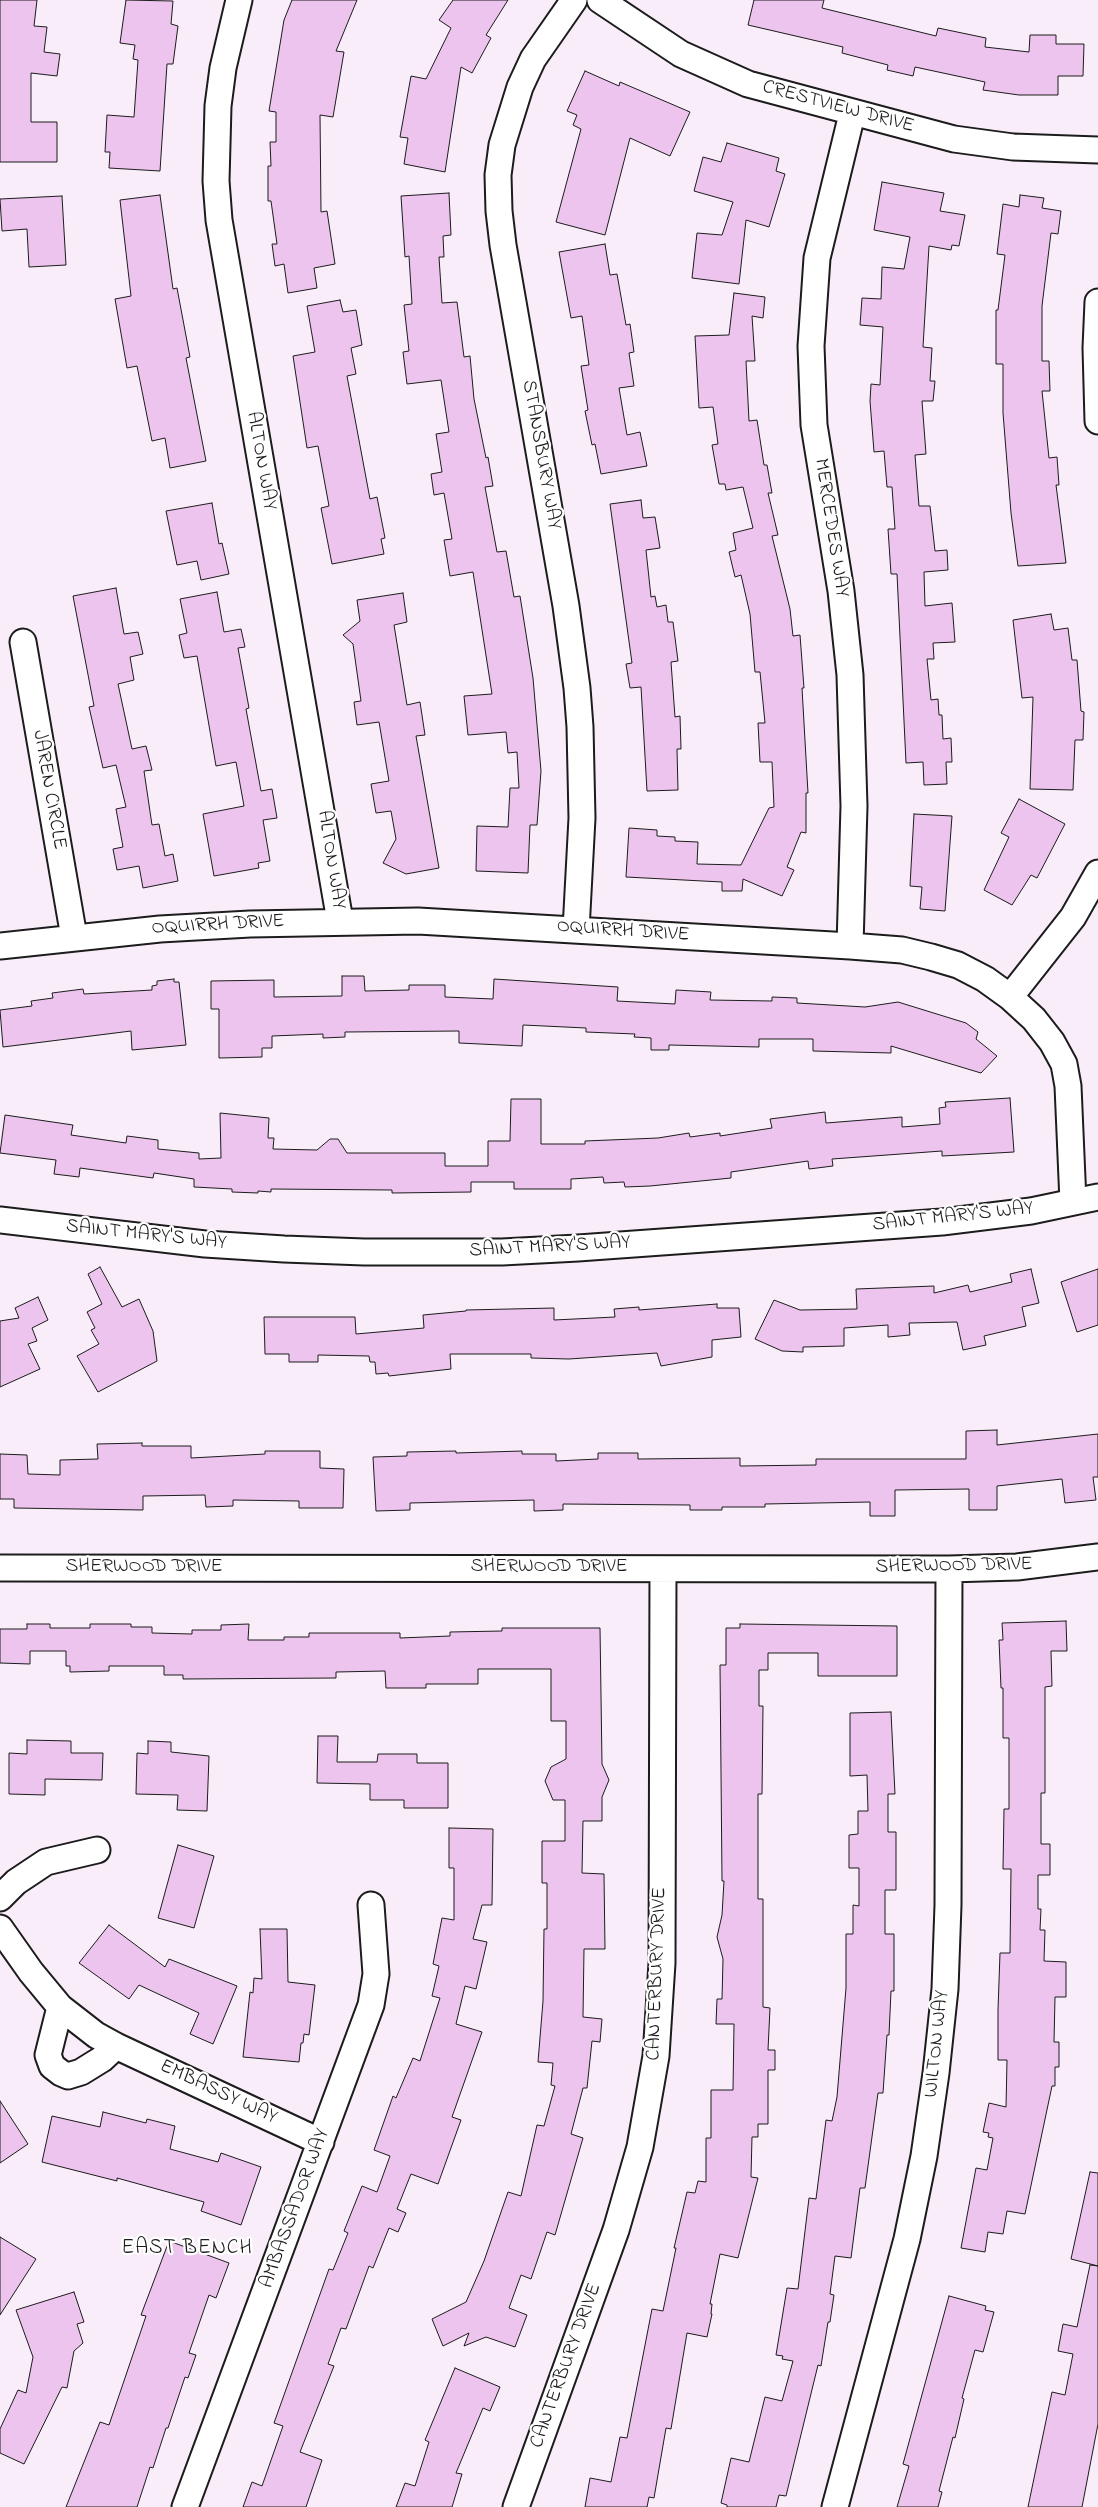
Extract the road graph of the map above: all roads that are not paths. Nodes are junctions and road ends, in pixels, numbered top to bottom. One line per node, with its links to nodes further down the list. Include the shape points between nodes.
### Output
1 (239, 0): 10 (street, ALTON WAY, via 222,68 218,106 216,181 219,220)
2 (574, 0): 11 (street, STANSBURY WAY, via 533,59 520,87 502,145 498,184 503,245 566,606 577,688 582,818)
3 (600, 0): 4 (street, CRESTVIEW DRIVE, via 661,42 709,68 748,84)
4 (852, 114): 5 (street, CRESTVIEW DRIVE, via 983,144); 14 (street, MERCEDES WAY, via 817,258 811,346 814,425 841,591 850,675 854,806)
5 (1098, 150)
6 (1098, 302): 7 (street)
7 (1098, 421)
8 (23, 642): 12 (street, JAREN CIRCLE)
9 (1098, 872): 15 (street, via 1073,918)
10 (340, 921): 11 (street, OQUIRRH DRIVE, via 418,921); 12 (street, OQUIRRH DRIVE, via 170,928)
11 (576, 930): 14 (street, OQUIRRH DRIVE)
12 (74, 937): 13 (street, OQUIRRH DRIVE)
13 (0, 946)
14 (850, 946): 15 (street, OQUIRRH DRIVE, via 902,950 949,962 984,979)
15 (1010, 997): 17 (street, OQUIRRH DRIVE, via 1040,1026 1064,1064 1068,1086)
16 (1098, 1196): 17 (street, SAINT MARY'S WAY)
17 (1073, 1202): 18 (street, SAINT MARY'S WAY, via 1031,1211 942,1222 502,1252 264,1248)
18 (0, 1220)
19 (1098, 1557): 22 (street, SHERWOOD DRIVE, via 1017,1567)
20 (0, 1568): 21 (street, SHERWOOD DRIVE)
21 (663, 1569): 22 (street, SHERWOOD DRIVE); 31 (street, CANTERBURY DRIVE, via 662,1963 656,2056 640,2146 616,2230)
22 (949, 1569): 32 (street, WILTON WAY, via 948,1905 945,1989 936,2073 907,2239)
23 (97, 1850): 24 (street, via 46,1862 21,1878)
24 (0, 1898)
25 (371, 1905): 29 (street, AMBASSADOR WAY, via 375,1989)
26 (0, 1928): 27 (street, EMBASSY WAY)
27 (60, 2007): 28 (street, EMBASSY WAY); 28 (street, via 48,2054 52,2066 61,2073 68,2076 81,2072)
28 (116, 2046): 29 (street, EMBASSY WAY)
29 (321, 2142): 30 (street, AMBASSADOR WAY)
30 (185, 2507)
31 (516, 2507)
32 (836, 2507)

